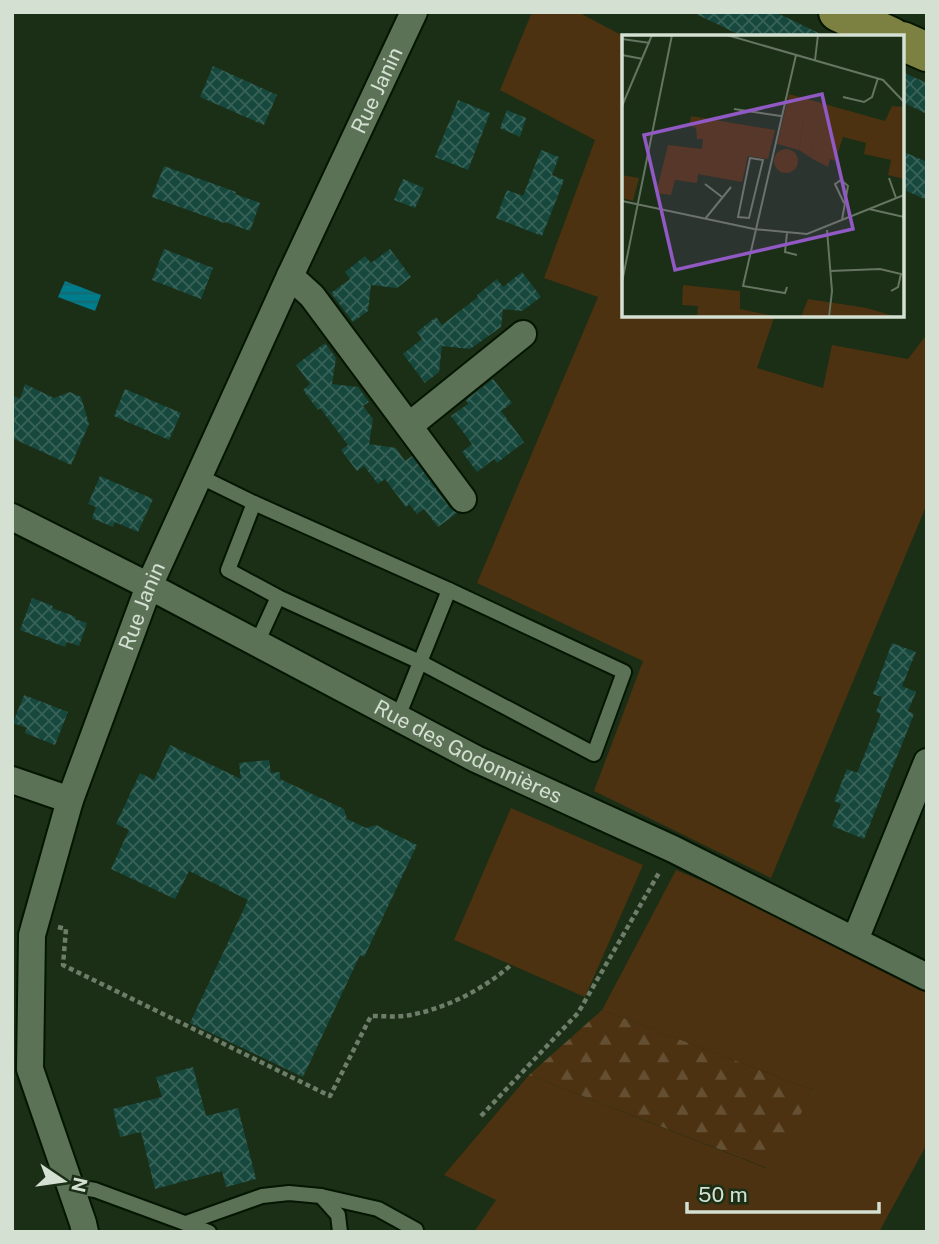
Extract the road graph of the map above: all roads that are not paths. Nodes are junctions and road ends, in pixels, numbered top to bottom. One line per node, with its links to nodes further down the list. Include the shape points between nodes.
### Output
1 (414, 12): 6 (street, Rue Janin)
2 (838, 12): 3 (main road)
3 (888, 35)
4 (904, 42): 5 (main road)
5 (927, 52)
6 (290, 276): 8 (street, via 312,296); 9 (street, Rue Janin)
7 (523, 334): 8 (street)
8 (410, 425): 10 (street)
9 (198, 476): 11 (lane); 13 (street, Rue Janin)
10 (464, 499)
11 (254, 503): 14 (lane); 15 (lane, via 228,570)
12 (12, 517): 13 (street, Rue des Godonnières)
13 (149, 586): 16 (street, Rue des Godonnières); 21 (street, Rue Janin)
14 (449, 590): 17 (lane); 17 (lane, via 624,672 594,754)
15 (278, 597): 16 (lane); 17 (lane)
16 (257, 643): 18 (street, Rue des Godonnières)
17 (420, 662): 18 (lane)
18 (398, 718): 22 (street, Rue des Godonnières)
19 (927, 762): 22 (street)
20 (12, 780): 21 (street)
21 (70, 800): 24 (street, Rue Janin, via 33,935)
22 (855, 940): 23 (street, Rue des Godonnières)
23 (927, 977)
24 (21, 1067): 25 (street, Rue Janin)
25 (71, 1186): 27 (lane); 29 (street, Rue Janin)
26 (321, 1196): 27 (lane, via 262,1196); 28 (lane, via 378,1209); 31 (lane, via 338,1215)
27 (186, 1223): 30 (lane)
28 (416, 1230)
29 (85, 1232)
30 (209, 1232)
31 (340, 1232)

